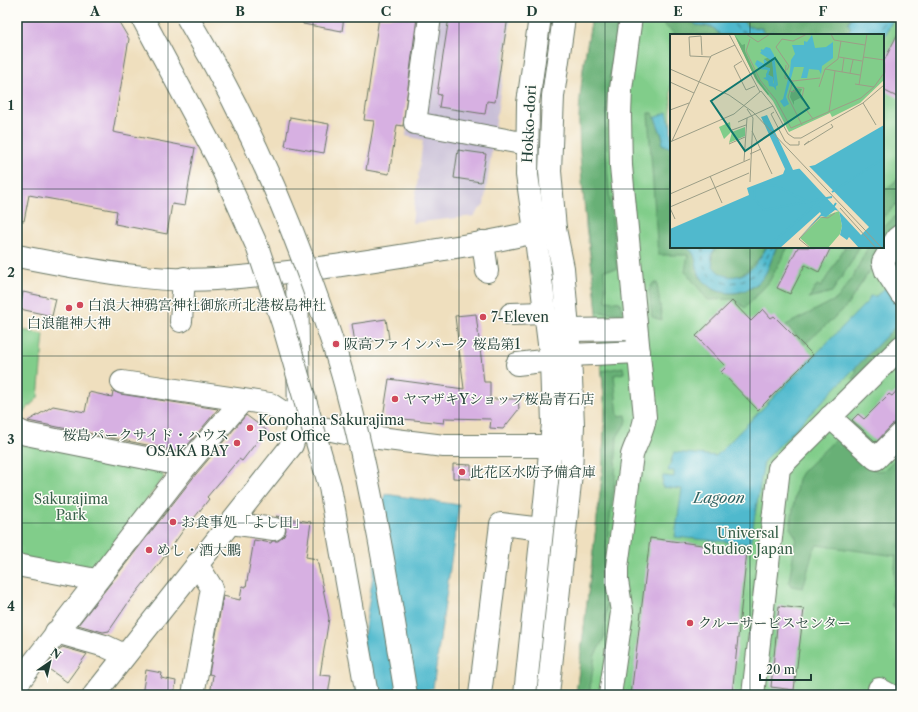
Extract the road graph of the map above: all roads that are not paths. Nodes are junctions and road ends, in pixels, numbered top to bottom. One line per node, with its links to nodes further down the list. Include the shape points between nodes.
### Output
1 (142, 17): 47 (main road, bridge, via 217,157 257,246 281,317 330,487)
2 (187, 17): 48 (main road, bridge, via 215,63 254,140 294,233 324,316 345,383 368,482)
3 (430, 17): 7 (main road, via 415,122)
4 (540, 17): 7 (main road, Hokko-dori, via 528,103)
5 (564, 17): 8 (main road, Hokko-dori, via 554,96)
6 (631, 17): 19 (main road, via 621,89 620,134 622,186)
7 (527, 144): 8 (main road, Hokko-dori, via 527,175)
8 (545, 230): 10 (main road); 16 (main road); 20 (main road, via 562,268)
9 (901, 235): 15 (main road, via 883,262)
10 (483, 242): 12 (main road); 13 (main road)
11 (17, 256): 14 (main road, via 139,278)
12 (297, 271): 14 (main road, via 214,279); 29 (main road)
13 (487, 271)
14 (184, 278): 18 (main road)
15 (901, 294)
16 (545, 313): 17 (main road); 23 (main road)
17 (511, 314)
18 (181, 322)
19 (636, 328): 20 (main road); 22 (main road)
20 (568, 330): 23 (main road)
21 (901, 347): 28 (main road)
22 (639, 352): 23 (main road); 52 (main road, via 645,418 632,455 617,567 622,612)
23 (560, 357): 24 (main road); 33 (main road); 34 (main road, via 573,407)
24 (516, 364)
25 (122, 382): 26 (main road)
26 (242, 401): 29 (main road, via 270,404); 35 (main road)
27 (355, 412): 31 (main road)
28 (830, 417): 32 (main road, via 876,459); 53 (main road, via 779,468)
29 (299, 423): 31 (main road); 36 (main road, via 292,446)
30 (17, 430): 35 (main road, via 26,434)
31 (355, 434): 33 (main road, via 444,446)
32 (901, 434)
33 (551, 446): 34 (main road); 38 (main road)
34 (573, 451): 51 (main road)
35 (186, 466): 41 (main road)
36 (230, 523): 37 (main road); 39 (main road)
37 (274, 529)
38 (542, 529): 49 (main road, via 501,524); 50 (main road)
39 (197, 564): 43 (main road); 46 (main road, via 212,588)
40 (17, 565): 41 (main road)
41 (96, 580): 42 (main road)
42 (56, 632): 43 (main road, via 105,646); 44 (main road)
43 (124, 655): 45 (main road)
44 (17, 684)
45 (94, 695)
46 (193, 695)
47 (367, 695)
48 (406, 695)
49 (480, 695)
50 (525, 695)
51 (548, 695)
52 (610, 695)
53 (753, 695)

